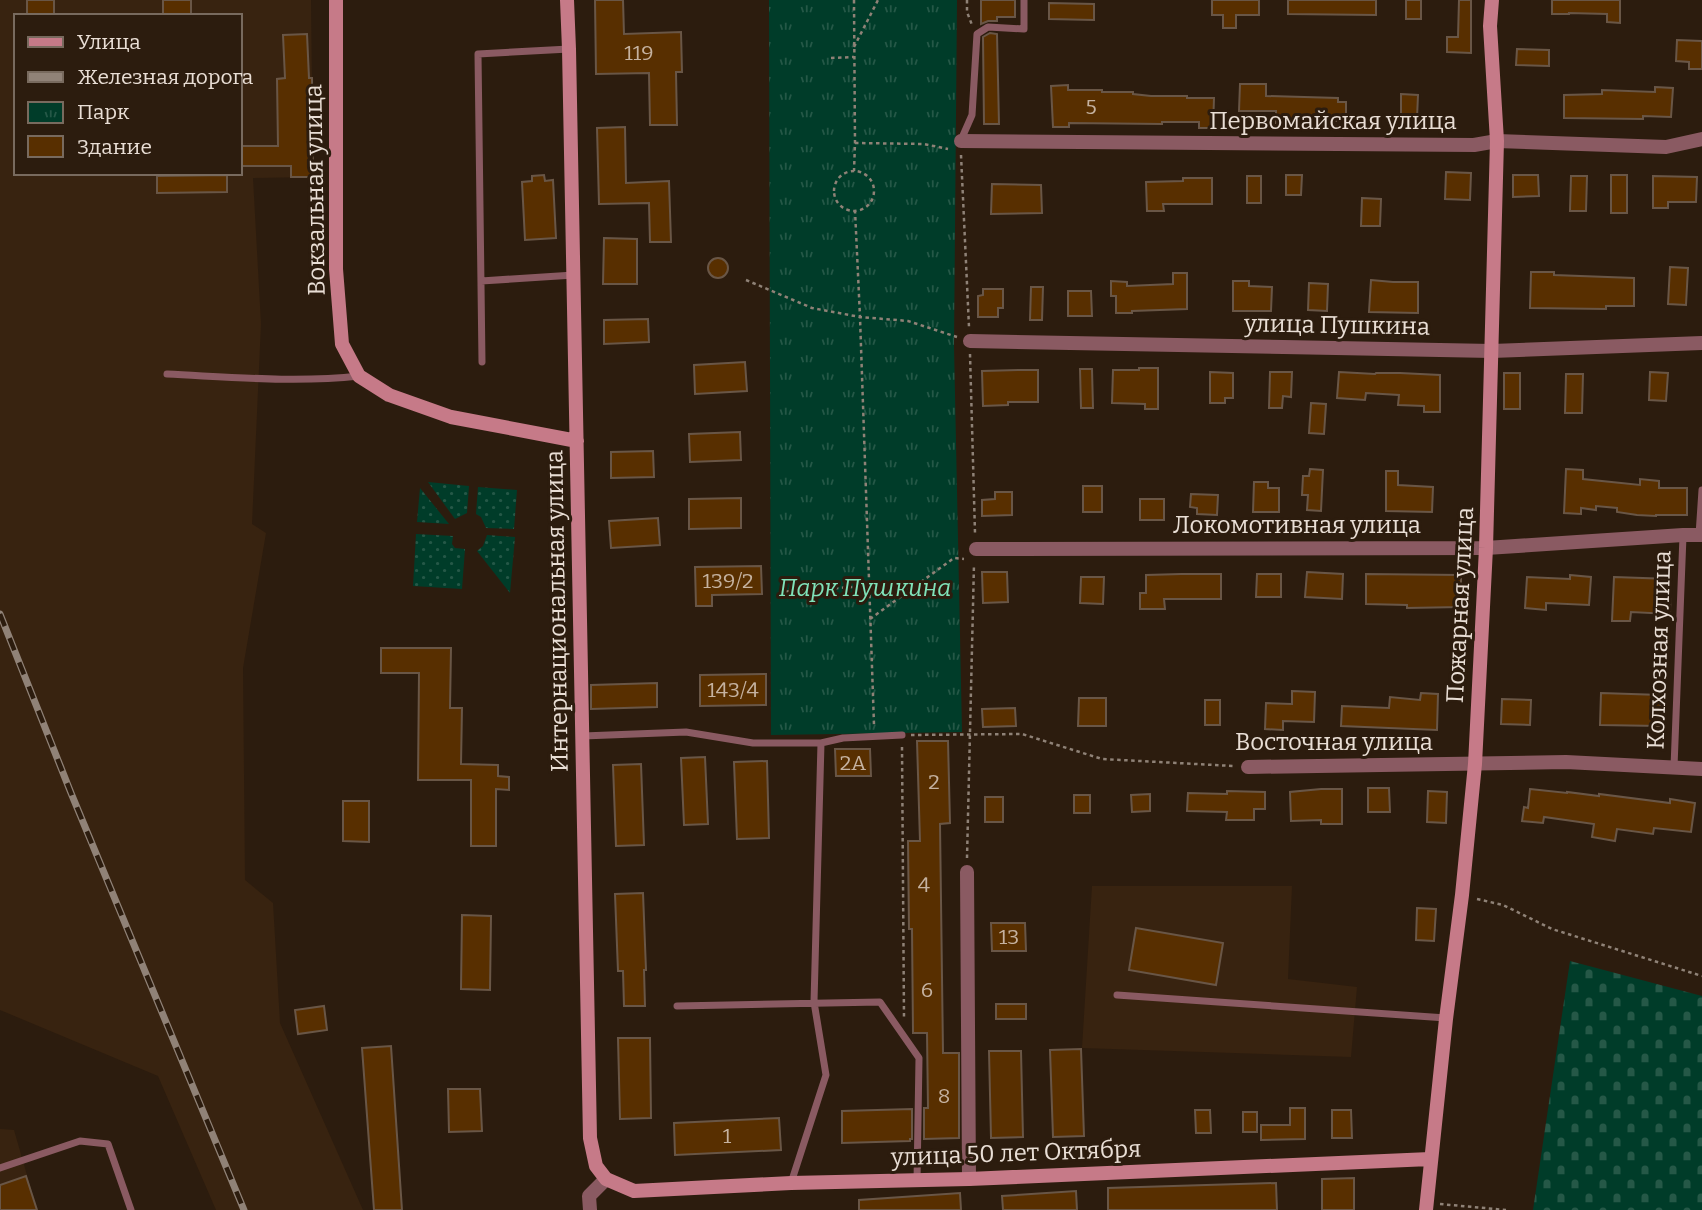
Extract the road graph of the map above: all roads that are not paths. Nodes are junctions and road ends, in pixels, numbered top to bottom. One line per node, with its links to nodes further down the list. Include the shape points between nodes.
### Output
1 (336, 0): 16 (street, Вокзальная улица, via 336,269 342,344)
2 (567, 0): 5 (street, Интернациональная улица)
3 (1024, 0): 8 (lane, via 1024,29 988,27 977,34 972,115)
4 (1492, 0): 7 (street, Пожарная улица)
5 (569, 49): 9 (street, Интернациональная улица); 10 (lane, via 478,54)
6 (1702, 139): 7 (street, Первомайская улица, via 1666,147)
7 (1497, 141): 8 (street, Первомайская улица, via 1474,145); 13 (street, Пожарная улица)
8 (961, 147)
9 (574, 275): 10 (lane); 17 (street, Интернациональная улица)
10 (481, 281): 14 (lane)
11 (970, 341): 13 (street, улица Пушкина)
12 (1702, 343): 13 (street, улица Пушкина)
13 (1492, 351): 21 (street, Пожарная улица)
14 (482, 362)
15 (167, 374): 16 (lane, via 294,379)
16 (359, 376): 17 (street, via 389,395 451,417)
17 (577, 441): 24 (street, Интернациональная улица)
18 (1702, 490): 20 (lane, Колхозная улица)
19 (1683, 535): 20 (street, Локомотивная улица); 21 (street, Локомотивная улица); 28 (lane, Колхозная улица)
20 (1700, 535)
21 (1486, 548): 22 (street, Локомотивная улица); 26 (street, Пожарная улица)
22 (975, 555)
23 (902, 735): 25 (lane)
24 (583, 736): 25 (lane, via 686,732 752,743); 38 (street, Интернациональная улица, via 590,1138 596,1166)
25 (821, 743): 32 (lane)
26 (1475, 764): 27 (street, Восточная улица); 28 (street, Восточная улица); 34 (street, Пожарная улица)
27 (1248, 767)
28 (1674, 767): 29 (street, Восточная улица)
29 (1702, 769)
30 (967, 872): 37 (street)
31 (1117, 995): 34 (lane)
32 (814, 1002): 33 (lane); 39 (lane, via 880,1002 919,1058); 40 (lane, via 826,1074)
33 (677, 1006)
34 (1446, 1018): 35 (street, Пожарная улица)
35 (1430, 1159): 37 (street, улица 50 лет Октября); 41 (street, Пожарная улица)
36 (0, 1168): 42 (lane, via 79,1141 108,1144)
37 (969, 1179): 39 (street, улица 50 лет Октября)
38 (606, 1180): 40 (street, улица 50 лет Октября, via 634,1191); 43 (street, via 589,1196)
39 (917, 1181): 40 (street, улица 50 лет Октября)
40 (791, 1183)
41 (1426, 1206)
42 (131, 1210)
43 (590, 1210)

